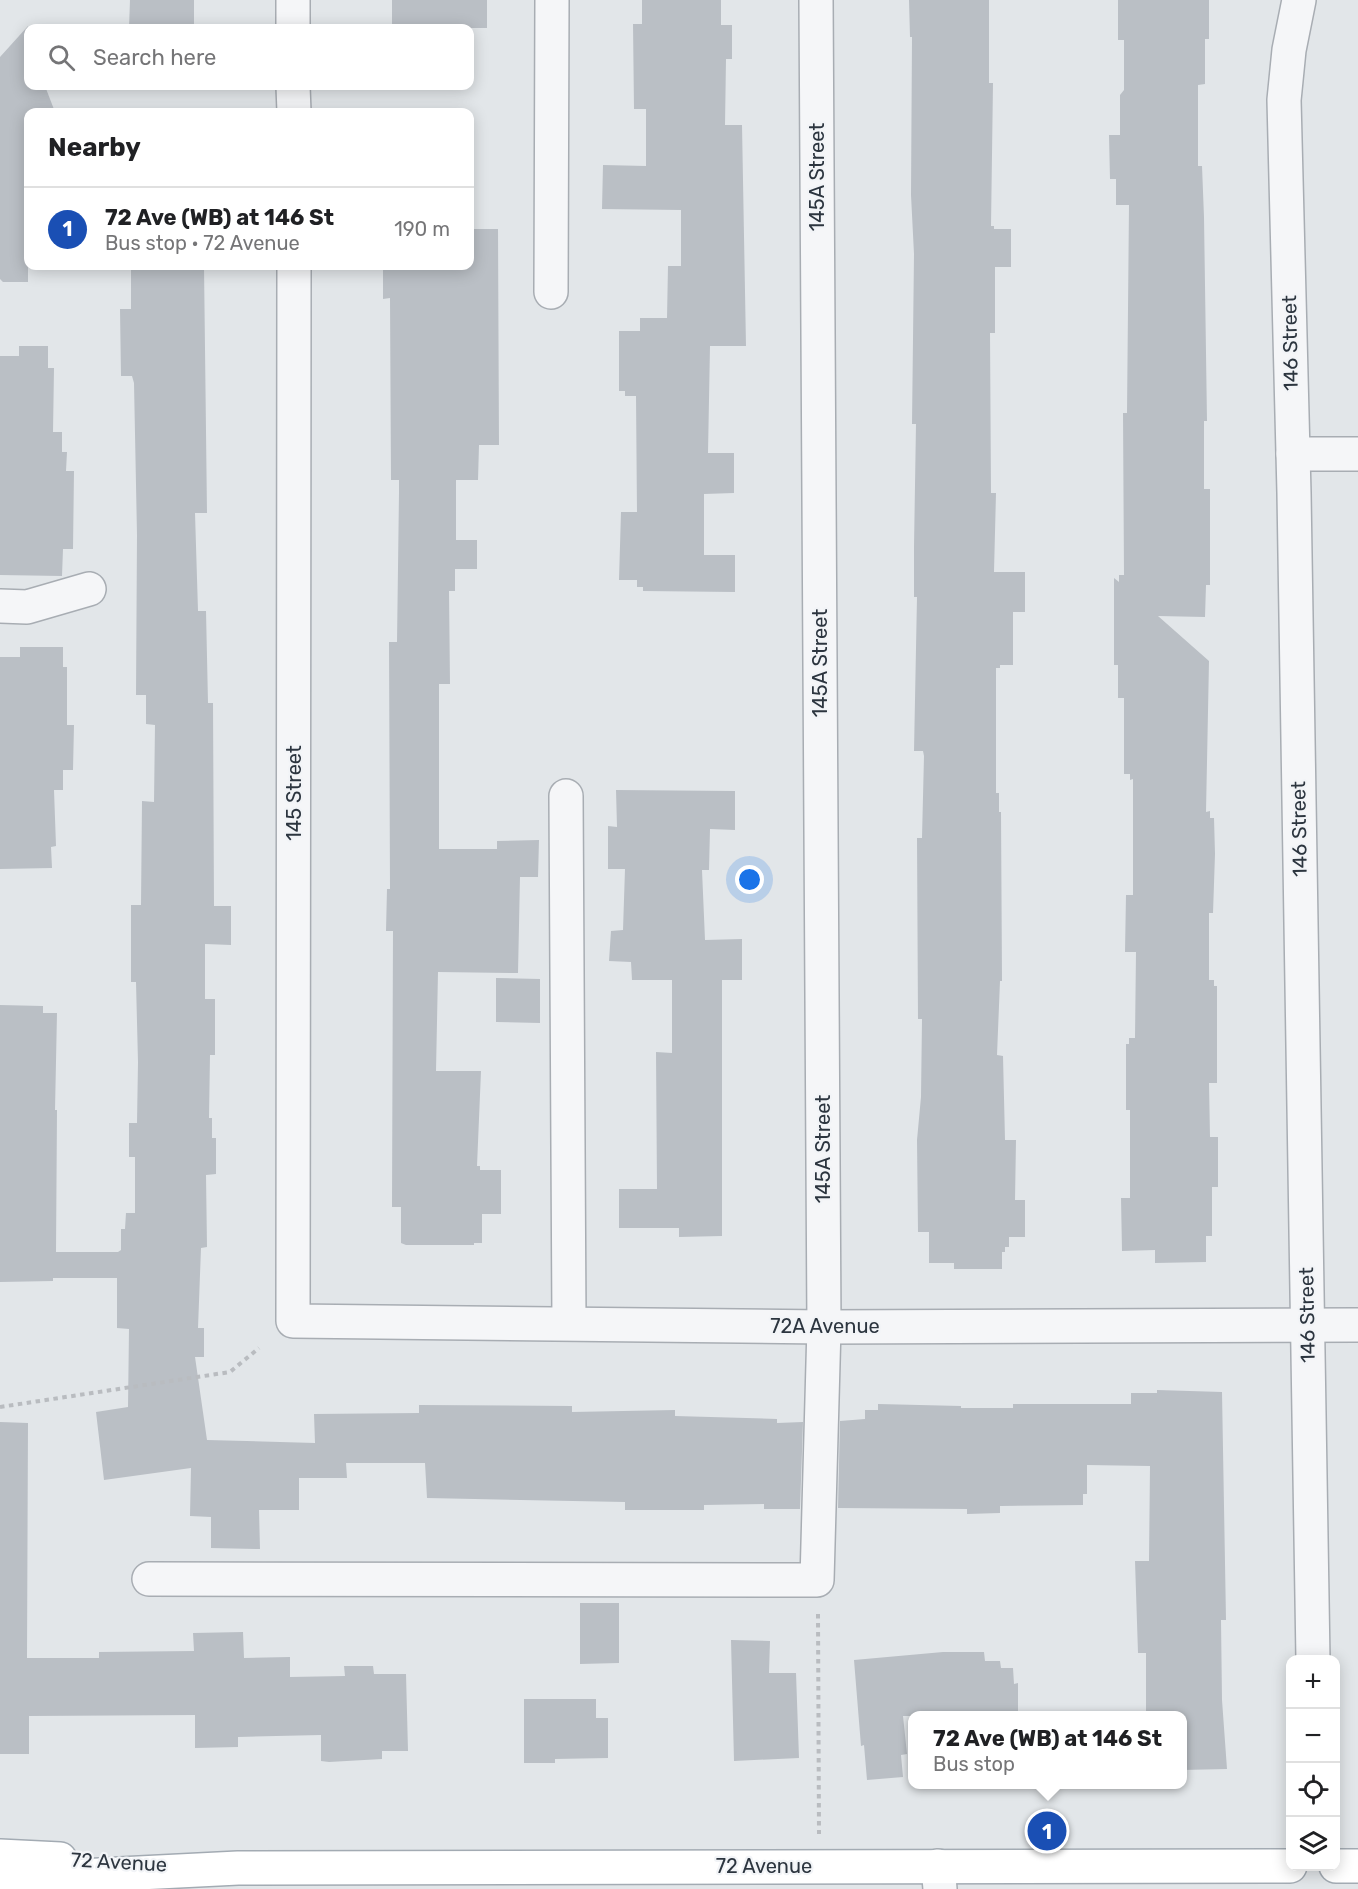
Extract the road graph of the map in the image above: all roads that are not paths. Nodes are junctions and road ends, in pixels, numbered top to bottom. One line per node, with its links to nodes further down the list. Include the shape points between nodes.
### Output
1 (293, 0): 5 (street)
2 (552, 0): 9 (street)
3 (816, 0): 19 (street, 145A Street)
4 (1299, 0): 10 (street, 146 Street, via 1284,100)
5 (293, 24)
6 (294, 90): 7 (street)
7 (294, 108)
8 (294, 270): 15 (street, 145 Street)
9 (551, 292)
10 (1293, 454): 11 (street); 18 (street, 146 Street)
11 (1358, 454)
12 (88, 589): 13 (street, via 27,607)
13 (0, 606)
14 (566, 796): 16 (street)
15 (293, 1321): 16 (street, 72A Avenue)
16 (569, 1323): 19 (street, 72A Avenue)
17 (1358, 1325): 18 (street, 72A Avenue)
18 (1307, 1326): 19 (street, 72A Avenue); 21 (street, 146 Street)
19 (824, 1327): 20 (street, 145A Street, via 818,1580)
20 (149, 1579)
21 (1313, 1655)
22 (0, 1856): 26 (main road, 72 Avenue)
23 (1286, 1866): 27 (main road, 72 Avenue)
24 (1340, 1866): 25 (main road)
25 (1358, 1866)
26 (238, 1869): 28 (main road, 72 Avenue); 29 (main road, 72 Avenue)
27 (939, 1877): 28 (main road, 72 Avenue)
28 (276, 1879)
29 (0, 1880)

